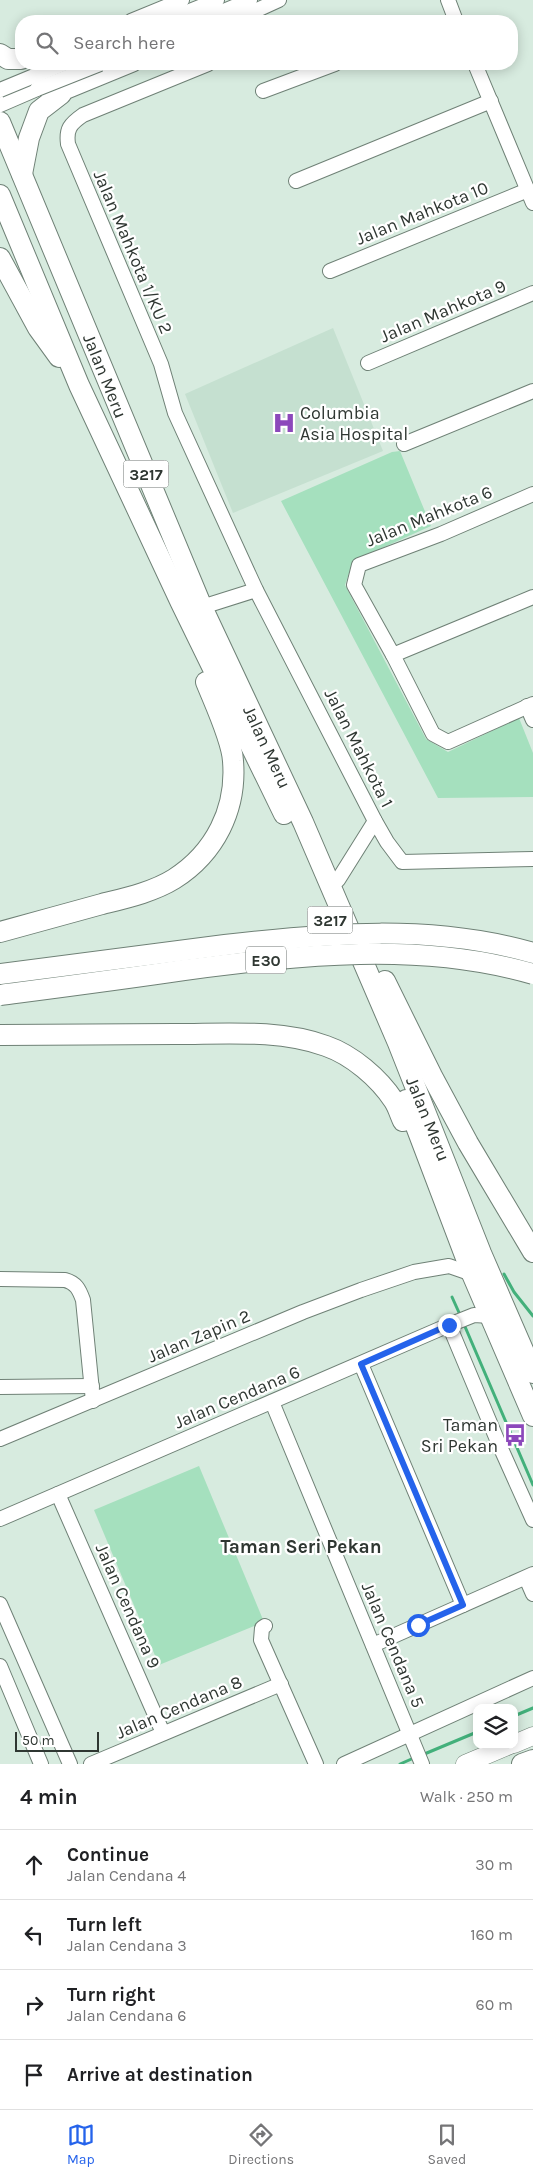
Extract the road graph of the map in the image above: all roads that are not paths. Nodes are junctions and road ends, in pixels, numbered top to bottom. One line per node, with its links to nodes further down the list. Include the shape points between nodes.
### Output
1 (182, 0): 6 (street)
2 (216, 0): 7 (street)
3 (250, 0): 8 (street)
4 (279, 0): 9 (street)
5 (448, 0): 10 (street)
6 (146, 15)
7 (180, 15)
8 (214, 15)
9 (246, 15)
10 (452, 15)
11 (0, 54): 12 (highway)
12 (15, 59)
13 (36, 70): 22 (street, via 48,92)
14 (48, 70): 20 (street, bridge)
15 (85, 70): 24 (street, bridge)
16 (119, 70): 22 (street)
17 (193, 70): 38 (street, Jalan Mahkota 1/KU 2, via 82,115 70,124 66,133 161,364 175,413)
18 (319, 70): 21 (street)
19 (478, 70): 23 (street)
20 (0, 90)
21 (264, 91)
22 (61, 94): 26 (highway, via 39,111 29,138)
23 (491, 101): 27 (street); 29 (street)
24 (0, 105)
25 (0, 122): 26 (highway, Jalan Meru / 3217)
26 (22, 174): 42 (highway, Jalan Meru / 3217)
27 (296, 181)
28 (0, 195): 34 (highway, Jalan Meru / 3217)
29 (530, 196): 31 (street, Jalan Mahkota 10)
30 (0, 258): 34 (highway, via 38,328)
31 (330, 271)
32 (533, 293): 33 (street, Jalan Mahkota 9)
33 (368, 363)
34 (79, 385): 41 (highway, Jalan Meru / 3217)
35 (533, 391): 36 (street)
36 (404, 444)
37 (533, 494): 43 (street, Jalan Mahkota 6, via 359,565 354,586)
38 (229, 532): 39 (street, Jalan Mahkota 1)
39 (256, 590): 42 (street); 46 (street, Jalan Mahkota 1)
40 (533, 597): 43 (street)
41 (181, 603): 50 (highway, via 199,667 233,758 234,789 227,817 207,851 174,880 136,895); 56 (highway, Jalan Meru / 3217, via 288,822 386,1050)
42 (202, 607): 47 (highway, Jalan Meru / 3217)
43 (393, 655): 44 (street, via 434,734 448,742)
44 (530, 705): 45 (street)
45 (533, 720)
46 (375, 821): 48 (street, Jalan Mahkota 1, via 402,862); 49 (street)
47 (302, 822): 49 (highway); 60 (highway, Jalan Meru / 3217, via 398,1043)
48 (533, 859)
49 (338, 880): 57 (highway, via 432,1076)
50 (0, 932)
51 (533, 953): 52 (highway, E30, bridge, via 432,936 346,933 196,948)
52 (0, 974)
53 (533, 974): 54 (highway, E30, bridge, via 435,956 349,954 242,963)
54 (0, 995)
55 (0, 1035): 56 (highway, via 262,1034 299,1038 328,1047 355,1062 394,1101 425,1171)
56 (450, 1215): 58 (highway, Jalan Meru / 3217)
57 (533, 1252)
58 (472, 1274): 60 (highway, Jalan Meru / 3217); 67 (street, Jalan Zapin 2, via 449,1266 414,1272 304,1312)
59 (0, 1279): 65 (street, via 73,1282 83,1300)
60 (498, 1313): 61 (street, Jalan Cendana 6, via 480,1314); 62 (street); 64 (highway, Jalan Meru / 3217); 69 (highway, Jalan Meru / 3217)
61 (457, 1322): 63 (street, Jalan Cendana 6); 73 (street)
62 (533, 1361)
63 (361, 1364): 68 (street, Jalan Cendana 6); 77 (street)
64 (533, 1373)
65 (92, 1386): 66 (street); 67 (street)
66 (0, 1387)
67 (93, 1401): 70 (street, Jalan Zapin 2)
68 (272, 1402): 71 (street, Jalan Cendana 6); 79 (street, Jalan Cendana 5)
69 (533, 1416)
70 (0, 1439)
71 (58, 1494): 72 (street, Jalan Cendana 6); 84 (street, Jalan Cendana 9)
72 (0, 1519)
73 (533, 1520)
74 (529, 1576): 75 (street); 77 (street)
75 (533, 1594)
76 (0, 1604): 91 (street)
77 (463, 1605): 79 (street)
78 (265, 1626): 83 (street, via 261,1640)
79 (373, 1645): 86 (street, Jalan Cendana 5)
80 (0, 1666): 82 (street)
81 (533, 1678): 86 (street)
82 (3, 1683): 90 (street)
83 (281, 1684): 84 (street, Jalan Cendana 8); 93 (street)
84 (163, 1734): 92 (street, Jalan Cendana 8)
85 (533, 1736): 87 (main road)
86 (412, 1740): 94 (street); 95 (street, Jalan Cendana 5)
87 (518, 1742)
88 (501, 1749): 96 (main road)
89 (533, 1759): 97 (highway)
90 (41, 1764)
91 (70, 1764)
92 (91, 1764)
93 (316, 1764)
94 (344, 1764)
95 (422, 1764)
96 (465, 1764)
97 (522, 1764)

